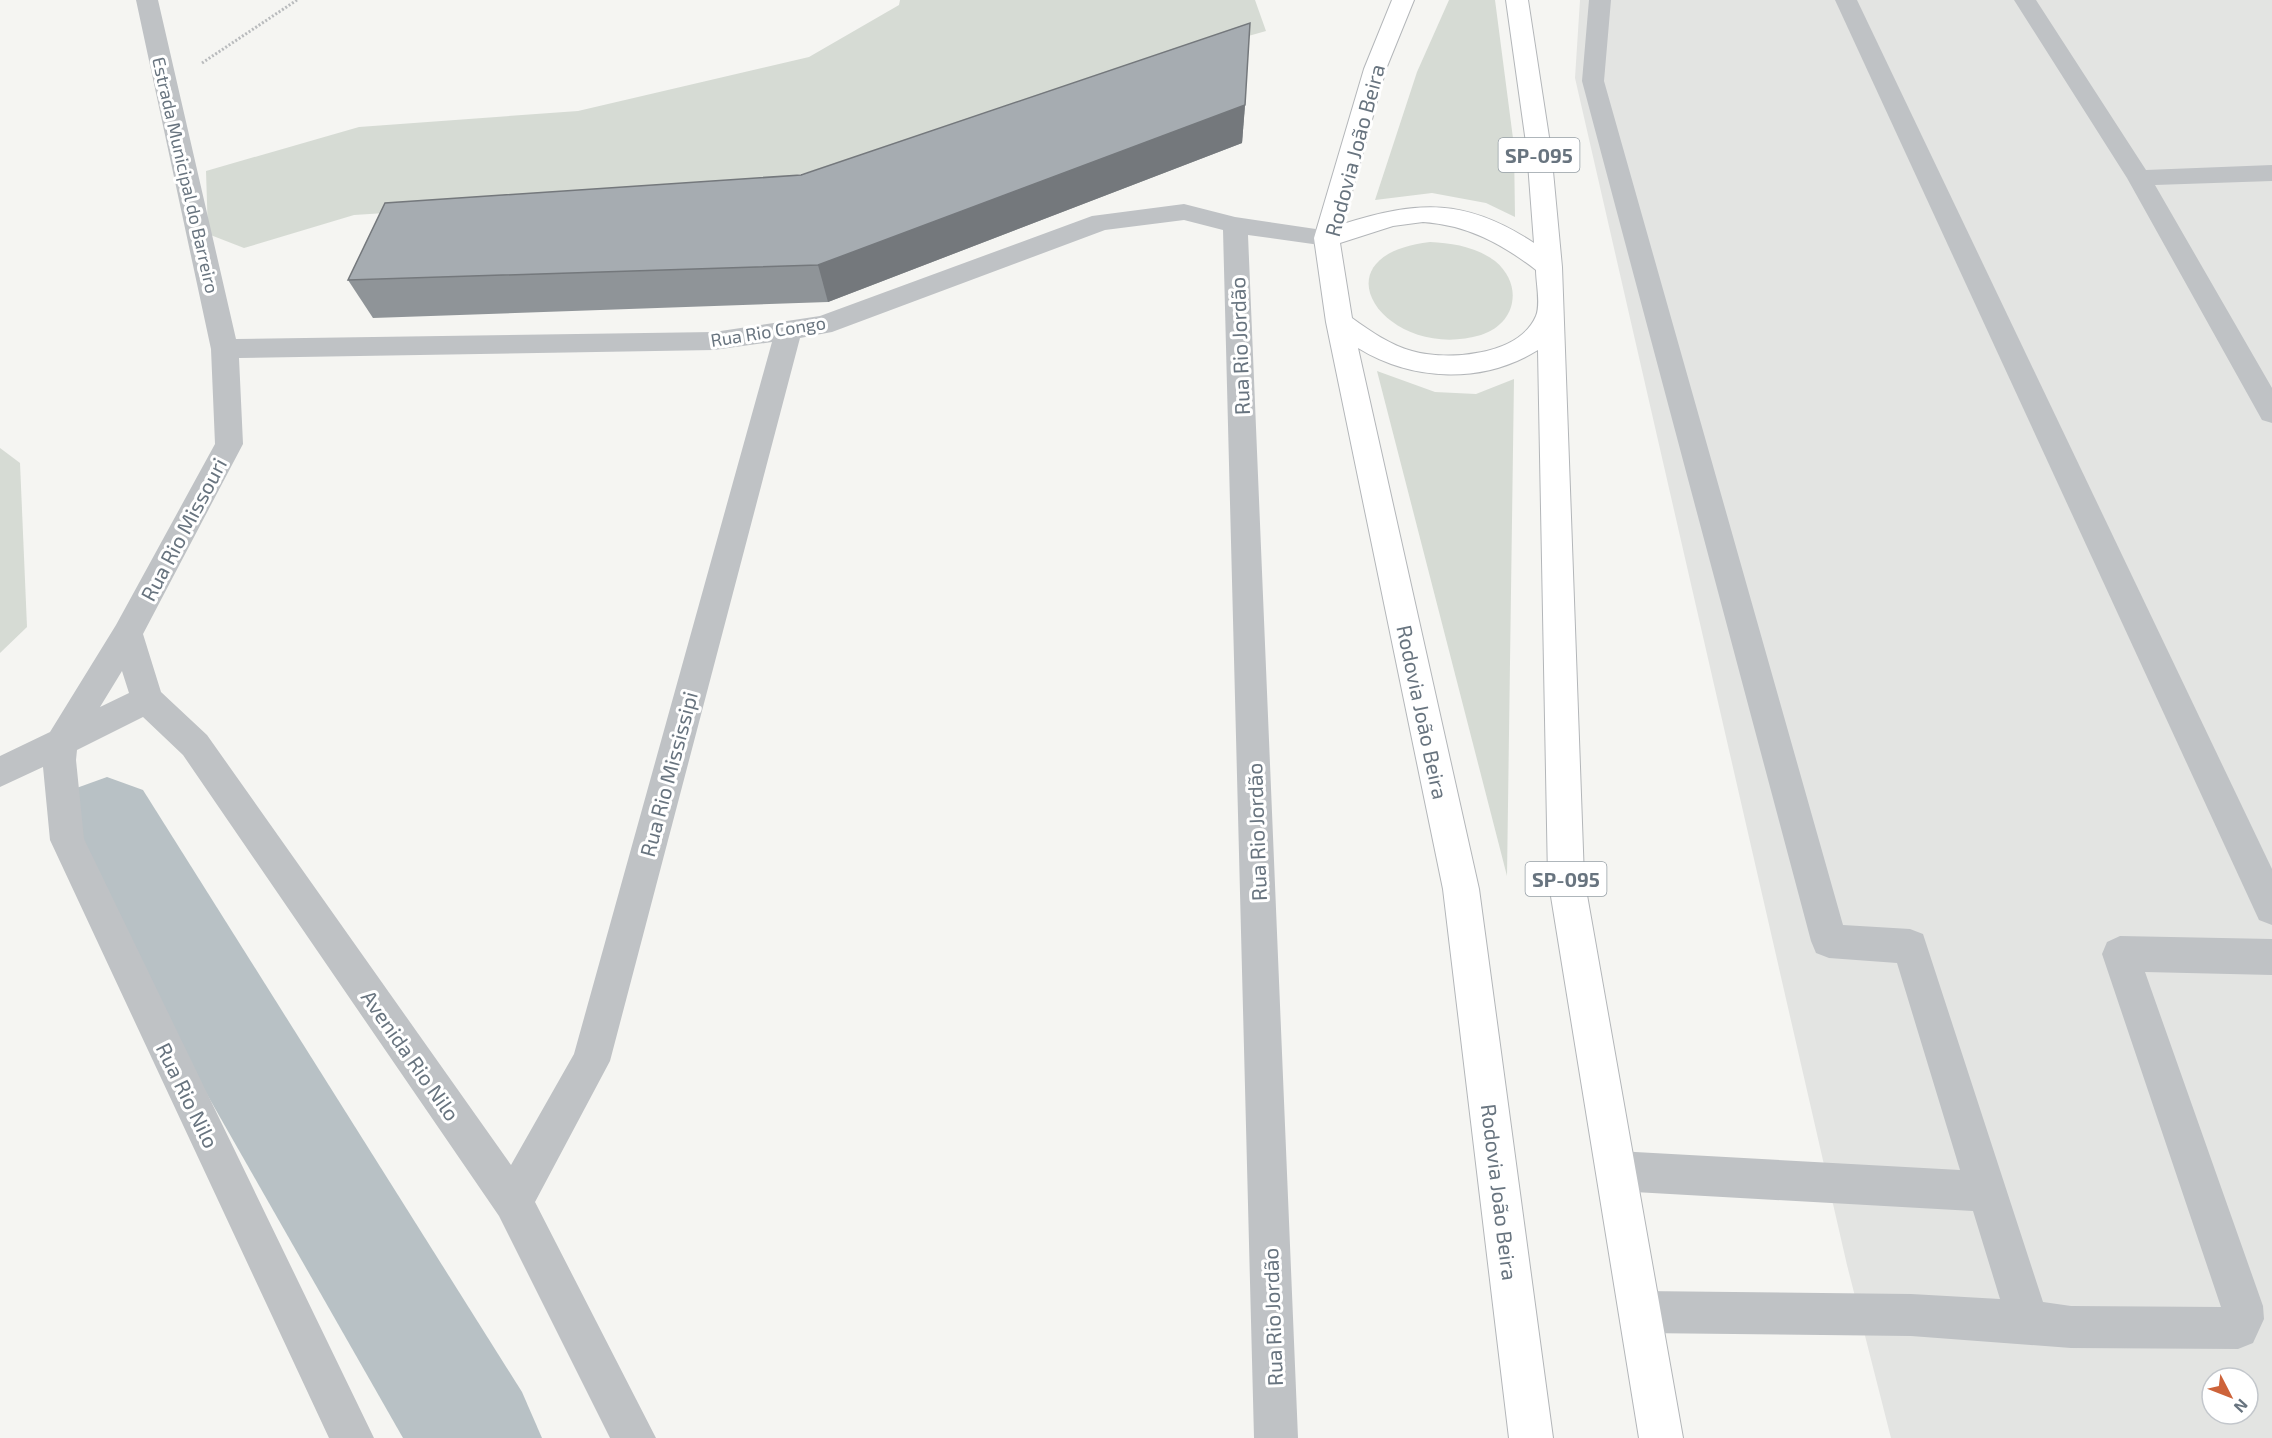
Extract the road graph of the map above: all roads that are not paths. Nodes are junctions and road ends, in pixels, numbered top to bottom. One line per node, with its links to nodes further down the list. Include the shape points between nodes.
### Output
1 (147, 0): 15 (street, Estrada Municipal do Barreiro)
2 (1402, 0): 10 (main road, Rodovia João Beira, via 1375,69)
3 (1517, 0): 11 (main road, SP-095, via 1539,150)
4 (1600, 0): 24 (street, via 1593,81 1829,941 1910,946)
5 (1846, 0): 21 (street)
6 (2025, 0): 8 (street)
7 (2272, 173): 8 (street)
8 (2139, 178): 16 (street)
9 (1235, 225): 10 (street, Rua Rio Congo); 14 (street, Rua Rio Congo, via 1184,212 1101,222 823,325); 30 (street, Rua Rio Jordão)
10 (1327, 238): 11 (main road, via 1404,216 1446,216 1486,226); 13 (main road, Rodovia João Beira)
11 (1549, 267): 12 (main road, SP-095)
12 (1551, 312): 13 (main road, via 1540,332 1508,355 1462,366 1412,361 1384,351); 23 (main road, SP-095, via 1566,878)
13 (1338, 322): 31 (main road, Rodovia João Beira, via 1461,888)
14 (788, 330): 15 (street, Rua Rio Congo, via 714,341); 25 (street, Rua Rio Mississipi, via 591,1061)
15 (225, 349): 17 (street, Rua Rio Missouri, via 229,444)
16 (2272, 413)
17 (127, 634): 18 (street); 19 (street, Rua Rio Missouri)
18 (147, 700): 19 (street); 25 (street, Avenida Rio Nilo, via 195,745)
19 (61, 743): 20 (street); 28 (street, Rua Rio Nilo, via 59,760 67,840)
20 (0, 772)
21 (2272, 908)
22 (2272, 957): 27 (street, via 2120,954 2242,1306 2243,1320 2238,1328 2071,1327)
23 (1617, 1171): 24 (street); 26 (main road, SP-095)
24 (1986, 1192): 27 (street)
25 (513, 1202): 29 (street, Avenida Rio Nilo)
26 (1641, 1312): 27 (street, via 1911,1314); 32 (main road, SP-095)
27 (2028, 1322)
28 (352, 1438)
29 (634, 1438)
30 (1276, 1438)
31 (1531, 1438)
32 (1661, 1438)

